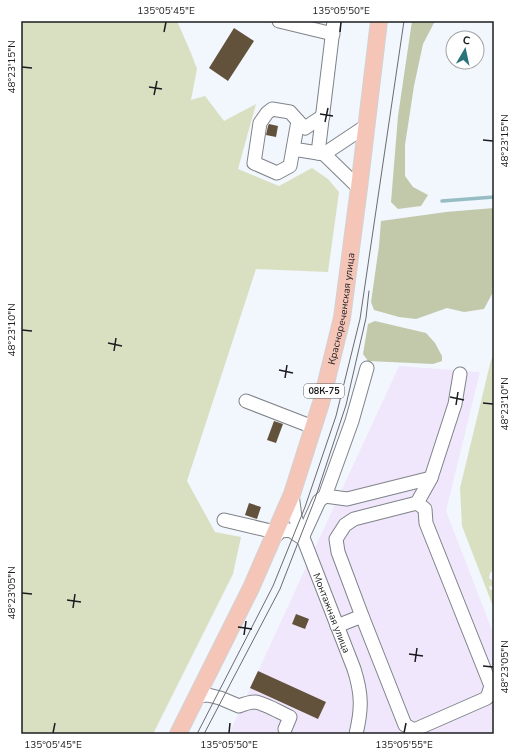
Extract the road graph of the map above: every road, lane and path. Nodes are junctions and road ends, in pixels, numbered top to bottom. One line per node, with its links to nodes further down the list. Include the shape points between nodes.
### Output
1 (279, 21): 4 (street)
2 (334, 21): 4 (street)
3 (379, 21): 7 (main road, Краснореченская улица / 08К-75)
4 (333, 34): 5 (street)
5 (323, 116): 6 (street, via 305,128); 9 (street)
6 (298, 121): 8 (street); 8 (street, via 290,112 272,109 260,123 254,163 277,173 290,166)
7 (366, 126): 9 (street); 10 (main road, Краснореченская улица / 08К-75)
8 (293, 150): 9 (street)
9 (321, 153): 10 (street)
10 (359, 188): 14 (main road, Краснореченская улица / 08К-75, via 342,318)
11 (366, 368): 17 (street, via 352,421)
12 (460, 374): 15 (street, via 455,404)
13 (246, 401): 14 (street)
14 (314, 427): 16 (main road, Краснореченская улица / 08К-75)
15 (431, 478): 17 (street, via 347,499); 18 (street)
16 (292, 494): 20 (main road, Краснореченская улица / 08К-75); 21 (street, Монтажная улица, via 295,517)
17 (325, 496): 21 (street, via 319,501)
18 (417, 502): 22 (street, via 354,519 345,525 336,539 338,552); 22 (street, via 425,509 426,523 491,686 487,698 414,730 406,725)
19 (224, 520): 20 (street)
20 (274, 535): 21 (street, via 290,530); 24 (main road, Краснореченская улица / 08К-75)
21 (302, 538): 23 (street, Монтажная улица)
22 (362, 616): 23 (street)
23 (338, 626): 29 (street, Монтажная улица, via 358,681 361,701)
24 (206, 678): 25 (main road, Краснореченская улица / 08К-75); 26 (street, via 210,689)
25 (197, 696): 26 (street); 28 (main road, Краснореченская улица / 08К-75)
26 (220, 698): 27 (street, via 239,706 255,702 290,717)
27 (285, 729)
28 (178, 734)
29 (356, 734)

